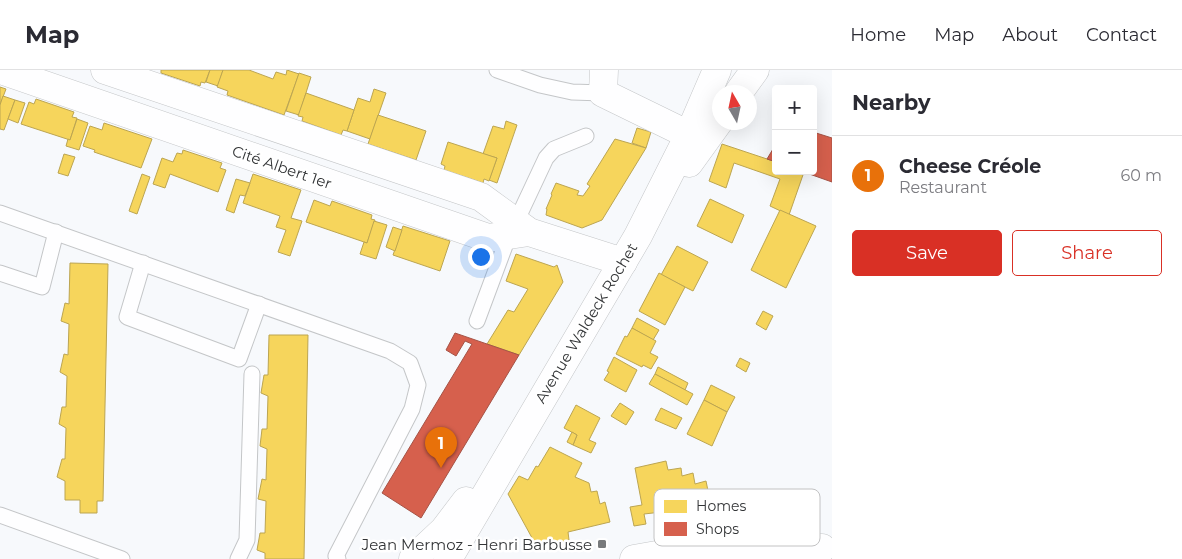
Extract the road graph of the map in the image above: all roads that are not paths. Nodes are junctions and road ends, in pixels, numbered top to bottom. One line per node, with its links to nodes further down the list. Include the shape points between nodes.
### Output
1 (1, 70): 6 (street, Cité Albert 1er)
2 (105, 70): 13 (street, Cité Albert 1er, via 481,197)
3 (497, 70): 7 (lane, via 572,92)
4 (717, 70): 10 (street, Avenue Waldeck Rochet)
5 (755, 70): 8 (street)
6 (45, 76): 13 (street, Cité Albert 1er, via 488,238)
7 (603, 82): 10 (street)
8 (744, 85)
9 (713, 130): 15 (street, Avenue Waldeck Rochet)
10 (689, 135): 15 (street, Avenue Waldeck Rochet)
11 (586, 136): 13 (lane, via 554,149 546,158)
12 (0, 213): 14 (lane)
13 (518, 230): 16 (street, Cité Albert 1er); 20 (lane)
14 (56, 232): 17 (lane); 18 (lane, via 42,287)
15 (638, 236): 16 (street, Avenue Waldeck Rochet)
16 (623, 262): 22 (street, Avenue Waldeck Rochet)
17 (143, 263): 19 (lane); 19 (lane, via 127,316 239,359)
18 (0, 273)
19 (259, 304): 27 (lane, via 390,351 410,363 418,385 412,410 336,556)
20 (477, 321)
21 (252, 374): 26 (lane, via 247,540)
22 (535, 410): 28 (street, Avenue Waldeck Rochet, via 444,530); 29 (street, Avenue Waldeck Rochet)
23 (0, 515): 25 (lane)
24 (805, 553): 30 (street, via 685,550)
25 (122, 559)
26 (238, 559)
27 (338, 559)
28 (413, 559)
29 (448, 559)
30 (634, 559)

